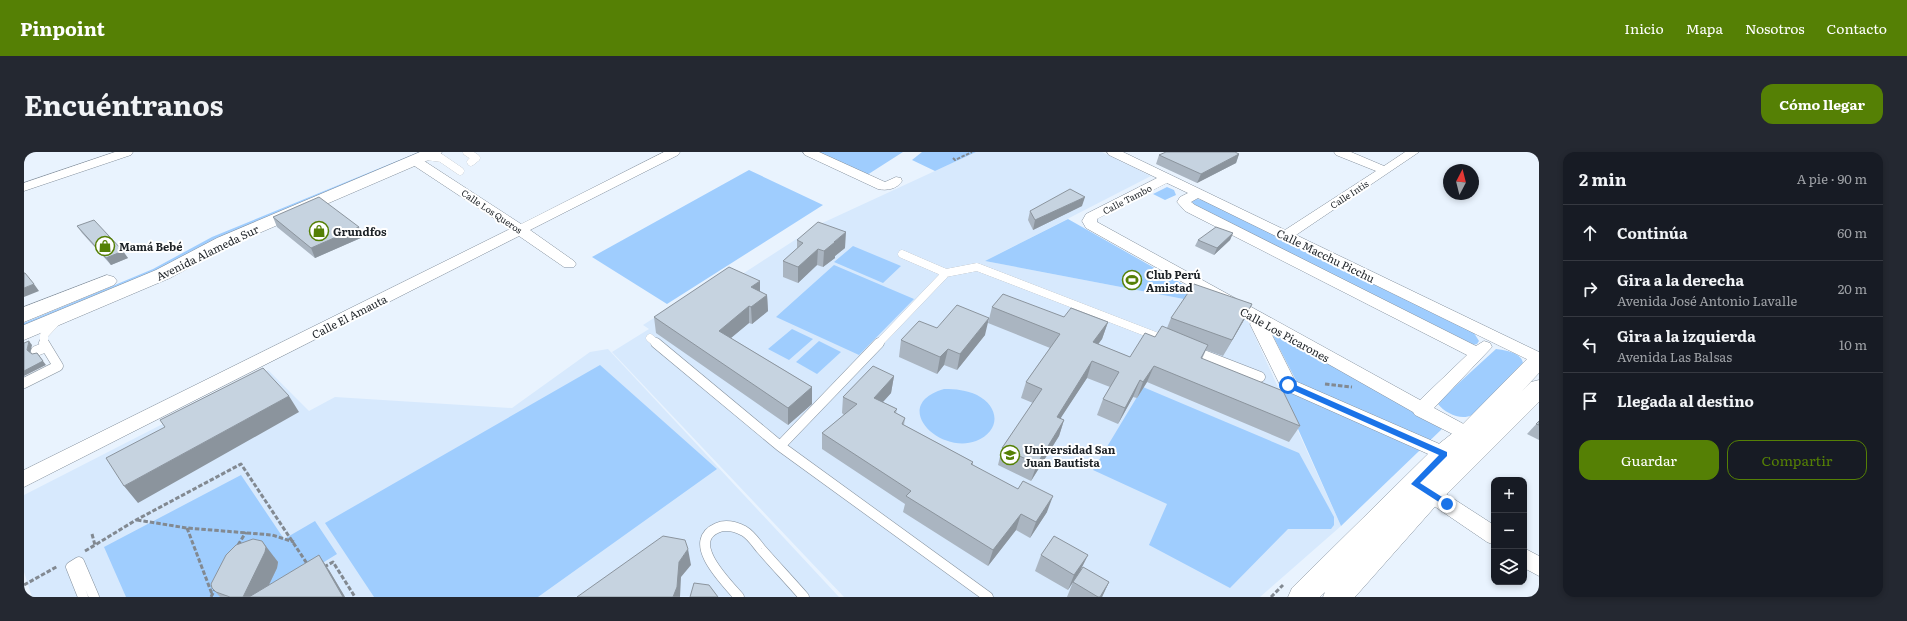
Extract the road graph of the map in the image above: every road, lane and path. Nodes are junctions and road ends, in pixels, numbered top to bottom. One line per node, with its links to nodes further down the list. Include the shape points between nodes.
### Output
1 (127, 152): 16 (street)
2 (467, 152): 11 (lane, via 476,158)
3 (674, 152): 19 (street, Calle El Amauta)
4 (809, 152): 15 (street, via 883,186)
5 (972, 152): 10 (path, via 955,160)
6 (1112, 152): 14 (street, Calle Macchu Picchu)
7 (1340, 152): 12 (street)
8 (1413, 152): 12 (street, Calle Intis)
9 (428, 157): 13 (street, Calle Los Queros); 13 (lane); 24 (main road, Avenida Alameda Sur); 25 (main road, Avenida Alameda Sur, via 223,242 163,274)
10 (952, 158)
11 (471, 162)
12 (1384, 170): 20 (street, Calle Intis)
13 (455, 174): 19 (street, Calle Los Queros)
14 (1167, 178): 17 (street, Calle Macchu Picchu); 18 (street, Calle Tambo, via 1091,217)
15 (896, 181)
16 (24, 187)
17 (1198, 193): 20 (street, Calle Macchu Picchu); 32 (street, via 1185,200 1190,208)
18 (1089, 221): 26 (street, Calle Los Picarones, via 1091,225)
19 (521, 230): 22 (street, Calle Los Queros); 43 (street, Calle El Amauta)
20 (1286, 236): 29 (street, Calle Macchu Picchu)
21 (902, 254): 23 (lane)
22 (569, 264)
23 (946, 273): 34 (lane, via 977,267); 41 (lane)
24 (24, 315)
25 (60, 318): 27 (main road, Avenida Alameda Sur); 30 (lane, via 43,335 42,341)
26 (1263, 322): 39 (street, Calle Los Picarones); 42 (street, via 1258,324 1288,385)
27 (24, 333)
28 (650, 338): 41 (lane)
29 (1496, 338): 32 (street); 33 (street, Calle Macchu Picchu)
30 (46, 347): 31 (lane); 35 (lane, via 58,366)
31 (36, 351)
32 (1477, 353): 39 (street)
33 (1539, 360): 40 (main road)
34 (1260, 377)
35 (24, 383)
36 (1322, 384): 37 (path)
37 (1360, 388)
38 (1539, 388): 40 (main road)
39 (1421, 410): 40 (street, Calle Los Picarones)
40 (1475, 439): 42 (main road); 44 (main road)
41 (780, 446): 64 (lane)
42 (1444, 454): 44 (main road)
43 (24, 479)
44 (1423, 489): 49 (street); 57 (main road); 66 (main road)
45 (136, 520): 46 (path); 48 (path, via 95,545); 50 (path, via 241,464)
46 (187, 528): 47 (path); 58 (path)
47 (246, 532): 50 (path, via 272,535); 51 (path)
48 (92, 534)
49 (1491, 534)
50 (294, 542): 53 (path)
51 (234, 553)
52 (1527, 559): 54 (street)
53 (310, 567)
54 (1539, 567)
55 (320, 570): 61 (path, via 333,562)
56 (216, 587): 58 (path)
57 (1295, 589): 65 (path)
58 (211, 596)
59 (83, 597): 60 (lane, via 71,566 79,562)
60 (94, 597)
61 (355, 597)
62 (739, 597): 63 (lane, via 707,556 704,548 705,539 710,531 718,528 728,526 746,532)
63 (804, 597)
64 (988, 597)
65 (1272, 597)
66 (1337, 597)

